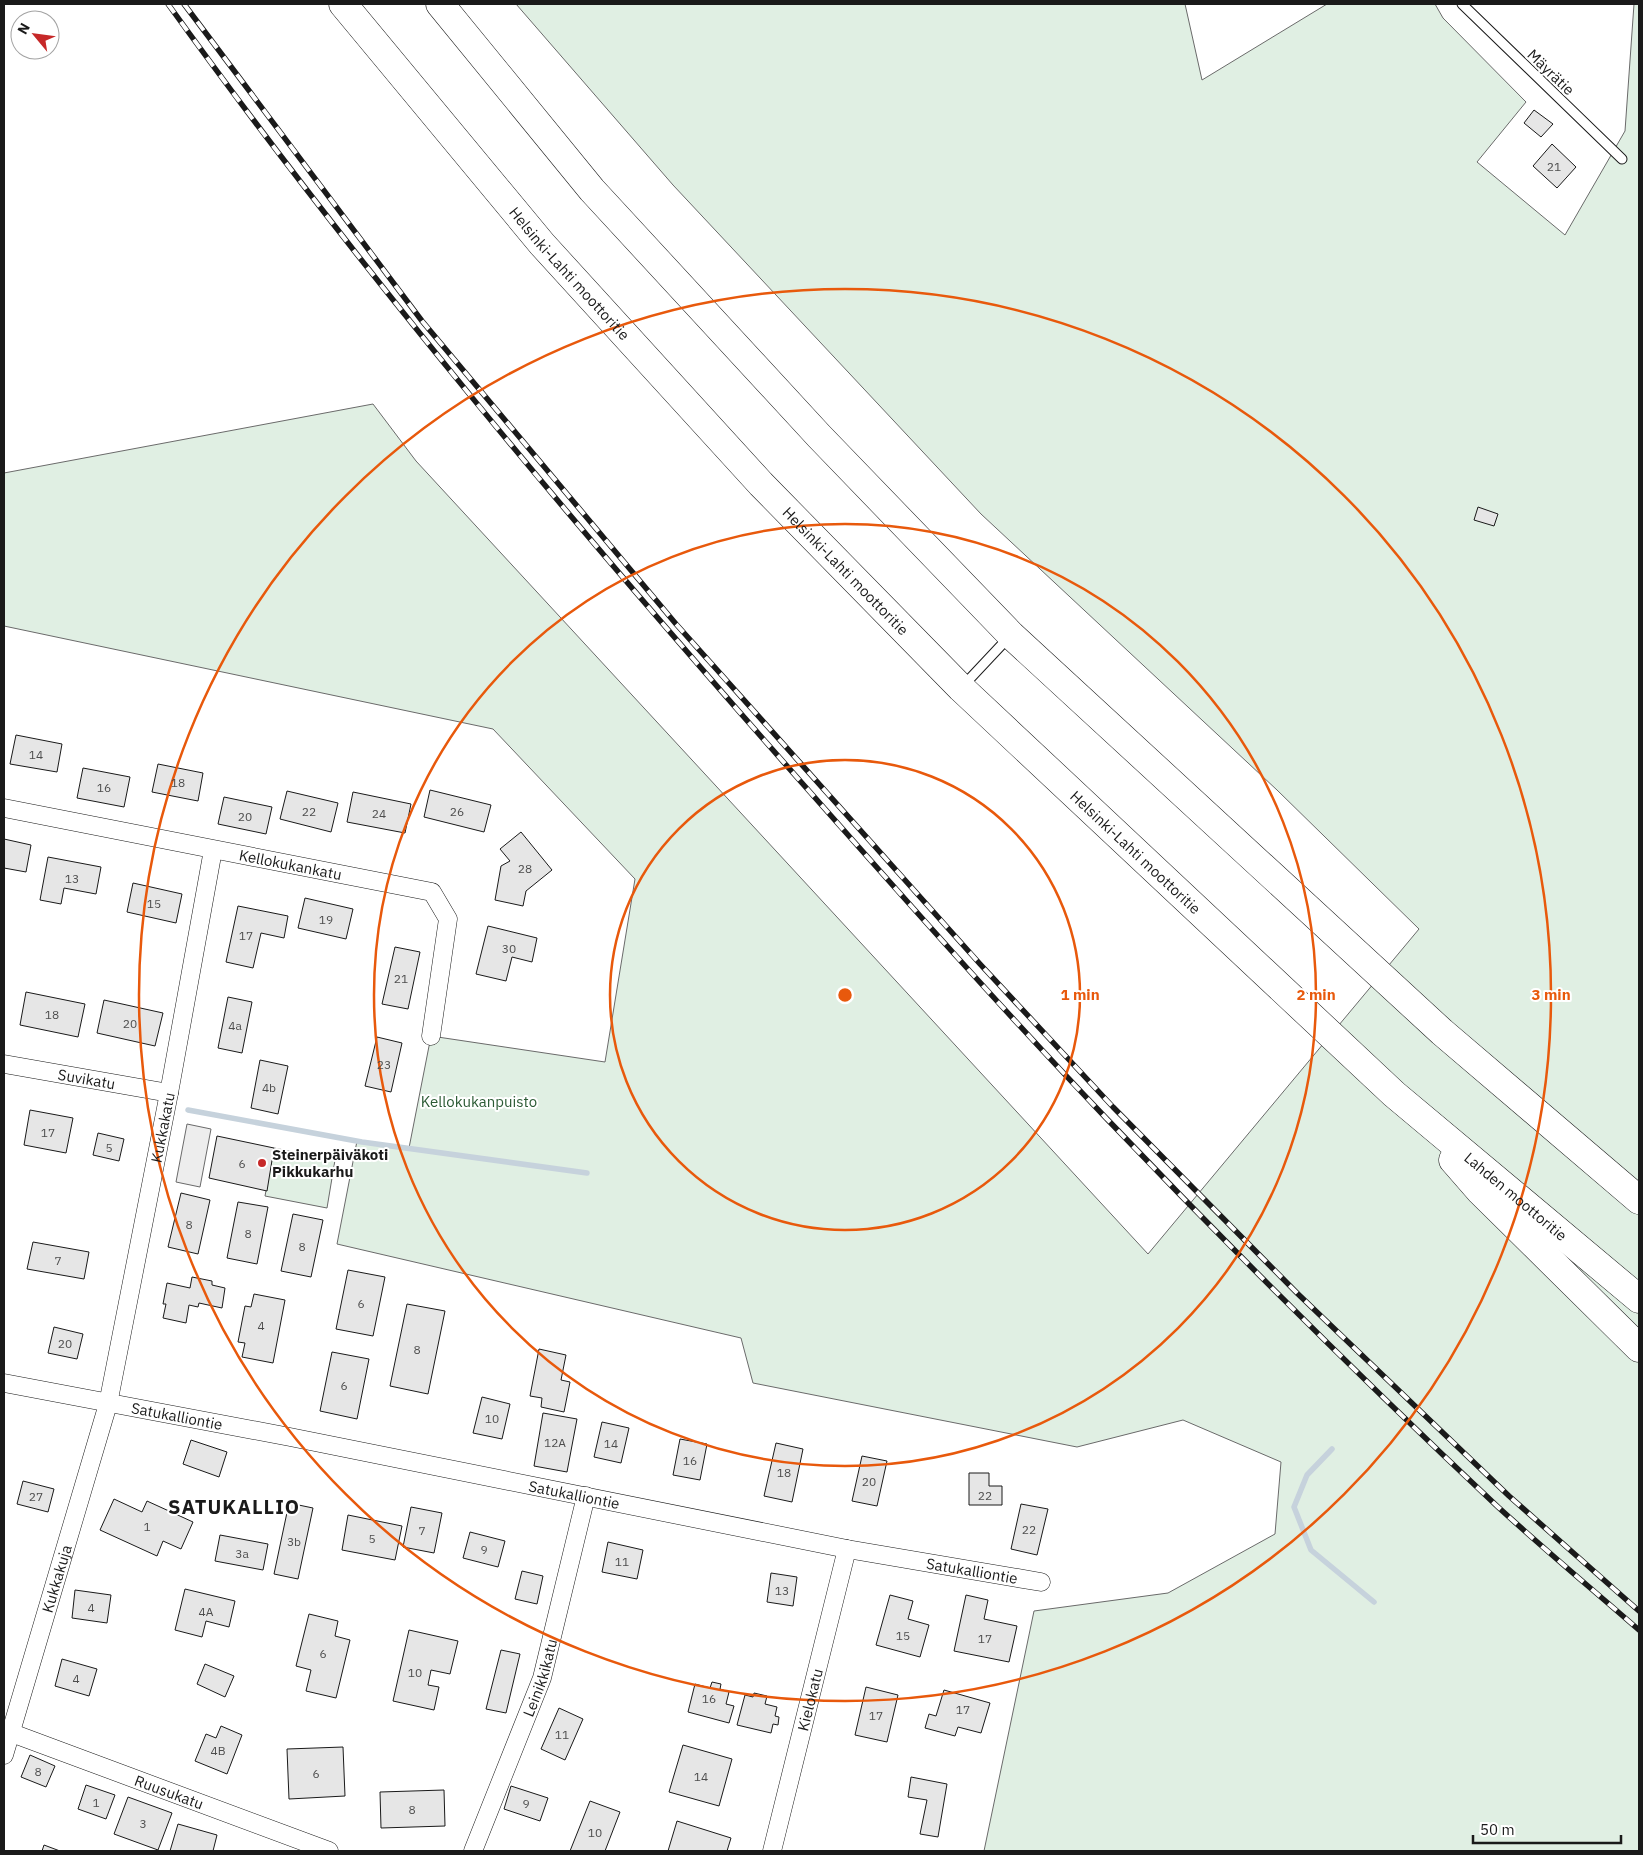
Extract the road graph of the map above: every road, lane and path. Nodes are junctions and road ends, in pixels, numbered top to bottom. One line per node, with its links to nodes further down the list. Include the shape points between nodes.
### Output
1 (343, 4): 6 (highway, Helsinki-Lahti moottoritie, via 542,244 761,484)
2 (440, 4): 5 (highway, via 592,190 819,436)
3 (1462, 4): 4 (lane, Mäyrätie)
4 (1622, 159)
5 (1011, 635): 6 (lane); 13 (highway, via 1416,1008)
6 (961, 688): 12 (highway, Helsinki-Lahti moottoritie)
7 (4, 808): 8 (street, Kellokukankatu)
8 (213, 850): 9 (street, Kellokukankatu, via 432,892 448,919); 11 (street, Kukkakatu)
9 (431, 1036)
10 (4, 1064): 11 (street, Suvikatu)
11 (169, 1092): 17 (street, Kukkakatu)
12 (1394, 1094): 14 (highway, Lahden moottoritie); 15 (highway, via 1480,1191)
13 (1639, 1200)
14 (1639, 1299)
15 (1639, 1348)
16 (4, 1383): 17 (street, Satukalliontie)
17 (108, 1404): 18 (street, Satukalliontie); 21 (street, Kukkakuja)
18 (586, 1496): 19 (street, Satukalliontie); 24 (street, Leinikkikatu, via 542,1678)
19 (847, 1548): 20 (street, Satukalliontie); 25 (street, Kielokatu)
20 (1041, 1582)
21 (9, 1732): 22 (street, Kukkakuja); 23 (street, Ruusukatu)
22 (4, 1755)
23 (329, 1851)
24 (473, 1851)
25 (772, 1851)

